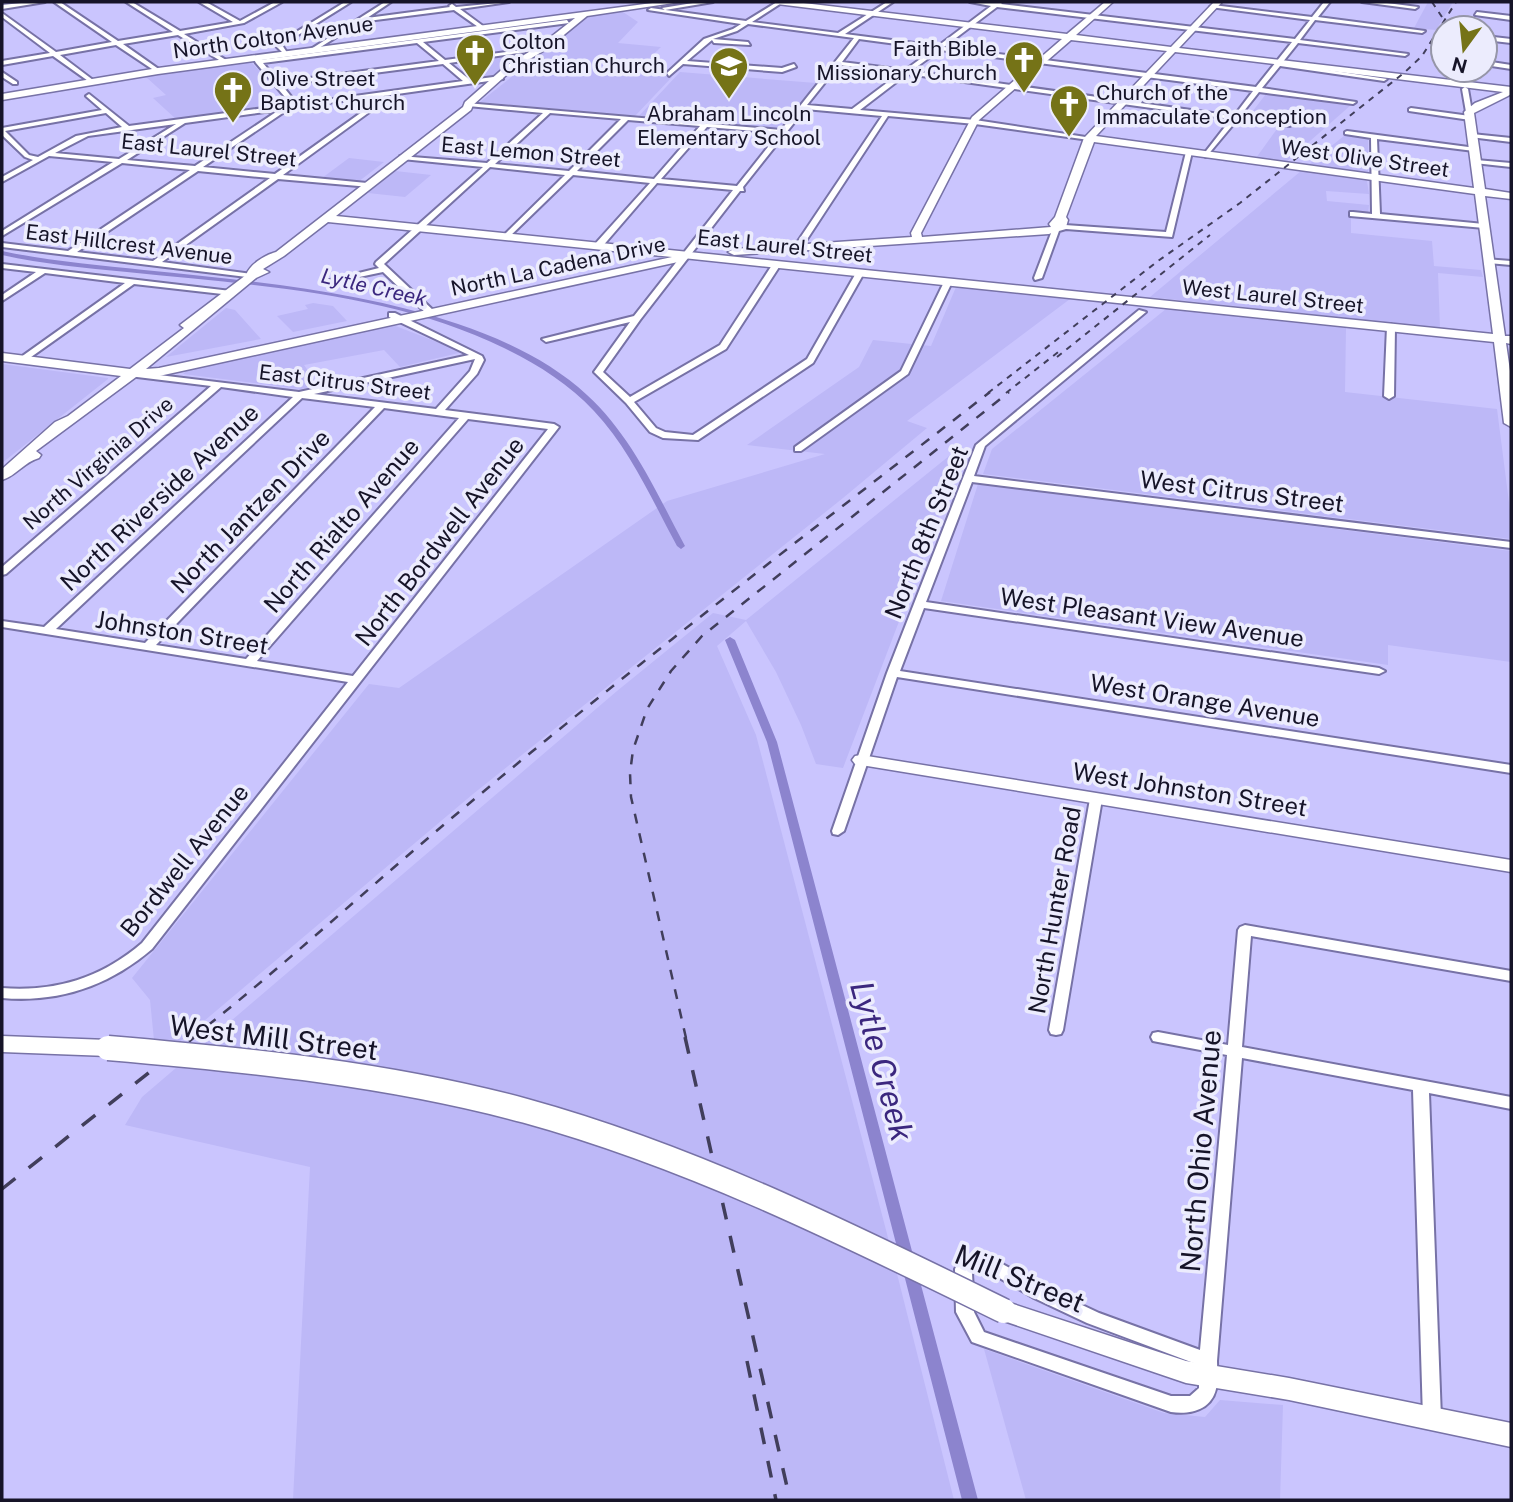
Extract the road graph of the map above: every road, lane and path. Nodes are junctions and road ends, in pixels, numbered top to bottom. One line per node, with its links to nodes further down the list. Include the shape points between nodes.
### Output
1 (42, 2): 24 (street)
2 (57, 2): 47 (street)
3 (130, 2): 40 (street)
4 (218, 2): 20 (street)
5 (279, 2): 32 (street)
6 (348, 2): 53 (street, via 278,45)
7 (388, 2): 31 (street)
8 (446, 2): 25 (street)
9 (506, 2): 25 (street)
10 (593, 2): 26 (main road)
11 (600, 2): 26 (main road)
12 (676, 2): 26 (main road, North Colton Avenue)
13 (710, 2): 34 (street, via 651,10)
14 (778, 2): 27 (main road); 34 (street)
15 (890, 2): 27 (street)
16 (973, 2): 21 (street)
17 (1109, 2): 29 (main road)
18 (1326, 2): 30 (street)
19 (1365, 2): 23 (street)
20 (205, 3): 32 (street)
21 (998, 3): 29 (street); 35 (street)
22 (1215, 4): 30 (street); 37 (main road)
23 (1416, 5): 38 (street)
24 (2, 7)
25 (455, 8): 31 (street); 36 (street)
26 (582, 14): 33 (main road); 36 (main road, North Colton Avenue); 51 (main road)
27 (872, 14): 35 (main road); 41 (street)
28 (2, 15): 54 (street)
29 (1093, 16): 37 (street); 43 (main road)
30 (1314, 18): 38 (street); 46 (street)
31 (357, 20): 50 (street)
32 (238, 22): 40 (street)
33 (567, 22): 45 (street, North Colton Avenue); 51 (main road)
34 (746, 23): 41 (street); 44 (street)
35 (967, 26): 43 (main road); 49 (street)
36 (481, 27): 50 (main road, North Colton Avenue)
37 (1193, 28): 46 (street); 52 (main road)
38 (1401, 29): 39 (street)
39 (1422, 31)
40 (179, 33): 47 (street); 57 (street)
41 (839, 35): 42 (street)
42 (857, 38): 49 (street); 62 (street)
43 (1068, 38): 52 (main road); 60 (main road)
44 (706, 40): 48 (street); 59 (street)
45 (418, 41): 56 (street, North Colton Avenue); 58 (street)
46 (1296, 41): 55 (street); 63 (street)
47 (117, 43): 54 (street); 65 (street)
48 (748, 44)
49 (937, 48): 60 (street); 66 (street)
50 (314, 49): 53 (main road, North Colton Avenue)
51 (538, 49): 58 (street); 69 (main road)
52 (1171, 51): 63 (main road); 70 (main road)
53 (286, 53): 56 (main road, North Colton Avenue)
54 (54, 54): 61 (street); 72 (street)
55 (1405, 54)
56 (256, 60): 57 (main road, North Colton Avenue); 74 (street)
57 (224, 61): 65 (main road, North Colton Avenue)
58 (443, 61): 73 (street); 74 (street)
59 (681, 62): 64 (street, via 782,70); 68 (street)
60 (1041, 62): 70 (street); 76 (main road)
61 (2, 63)
62 (838, 63): 66 (street); 89 (street)
63 (1278, 64): 71 (street); 77 (main road); 79 (main road, via 1381,71); 80 (street)
64 (794, 66)
65 (158, 71): 72 (main road, North Colton Avenue)
66 (906, 72): 76 (street); 93 (street)
67 (2, 74): 75 (street, via 15,83)
68 (669, 74)
69 (503, 76): 73 (street); 87 (main road)
70 (1147, 76): 80 (street); 85 (main road)
71 (1384, 79)
72 (91, 81): 83 (main road, North Colton Avenue)
73 (467, 81): 82 (street)
74 (277, 84): 88 (street, via 294,103)
75 (2, 85)
76 (1012, 87): 85 (street); 99 (main road)
77 (1485, 88): 79 (main road); 84 (main road, via 1496,93)
78 (1465, 89): 95 (street)
79 (1511, 89): 84 (main road)
80 (1257, 90): 86 (street); 96 (street)
81 (89, 96): 91 (street)
82 (365, 96): 88 (street); 122 (street, via 373,107)
83 (2, 97)
84 (1495, 98): 95 (main road, via 1473,107)
85 (1122, 102): 96 (street); 108 (main road)
86 (1353, 102)
87 (468, 104): 92 (street); 114 (main road)
88 (291, 106): 98 (street); 120 (street)
89 (805, 107): 93 (street); 104 (street)
90 (1411, 110): 95 (street)
91 (108, 111): 102 (street); 103 (street)
92 (549, 111): 97 (street); 118 (street)
93 (854, 111): 94 (street)
94 (886, 114): 99 (street); 141 (street)
95 (1469, 115): 107 (main road)
96 (1235, 117): 101 (street); 113 (street)
97 (626, 118): 100 (street); 121 (street)
98 (185, 120): 102 (street); 116 (street)
99 (975, 122): 108 (street); 139 (main road)
100 (705, 125): 104 (street); 125 (street)
101 (1288, 125)
102 (128, 129): 112 (street, via 78,137)
103 (2, 131): 115 (street, via 27,156)
104 (785, 132): 127 (street)
105 (1347, 133): 106 (street)
106 (1374, 136): 110 (street); 123 (street)
107 (1472, 136): 109 (street); 110 (main road)
108 (1089, 138): 111 (main road, West Olive Street); 133 (main road)
109 (1511, 140)
110 (1474, 149): 117 (main road)
111 (1189, 152): 113 (main road, West Olive Street); 133 (street, via 1169,234)
112 (48, 154): 115 (street); 116 (street, East Laurel Street)
113 (1206, 155): 123 (main road, West Olive Street)
114 (402, 157): 118 (street, East Lemon Street); 126 (main road)
115 (39, 159): 124 (street)
116 (120, 161): 120 (street, East Laurel Street); 137 (street)
117 (1476, 162): 119 (street); 128 (main road)
118 (489, 165): 121 (street, East Lemon Street); 135 (street)
119 (1511, 165)
120 (197, 168): 122 (street, East Laurel Street); 143 (street)
121 (571, 173): 125 (street, East Lemon Street); 138 (street)
122 (277, 176): 126 (street, East Laurel Street); 150 (street)
123 (1375, 179): 128 (main road, West Olive Street); 131 (street)
124 (2, 180)
125 (654, 181): 127 (street, East Lemon Street); 142 (street)
126 (367, 185): 132 (main road)
127 (741, 189): 144 (street)
128 (1480, 194): 129 (main road, West Olive Street); 134 (main road)
129 (1511, 197)
130 (1353, 214): 131 (street)
131 (1377, 216): 134 (street)
132 (325, 218): 135 (main road); 157 (main road)
133 (1063, 221): 136 (main road, North La Cadena Drive); 136 (main road); 139 (main road, North La Cadena Drive); 159 (street)
134 (1484, 226): 147 (main road)
135 (419, 227): 138 (main road); 153 (street, via 379,264)
136 (990, 231): 139 (main road, North La Cadena Drive)
137 (2, 234)
138 (508, 236): 142 (main road)
139 (917, 237): 141 (main road, North La Cadena Drive)
140 (2, 245): 143 (street, East Hillcrest Avenue)
141 (799, 245): 144 (main road, North La Cadena Drive); 146 (main road, North La Cadena Drive)
142 (598, 246): 145 (main road)
143 (69, 254): 150 (street, East Hillcrest Avenue)
144 (688, 254): 145 (main road, North La Cadena Drive); 146 (main road, East Laurel Street); 148 (main road, North La Cadena Drive); 154 (street)
145 (645, 255): 158 (main road, North La Cadena Drive)
146 (734, 256): 151 (main road, East Laurel Street)
147 (1488, 261): 149 (street); 172 (main road)
148 (660, 263): 154 (main road); 158 (main road, North La Cadena Drive)
149 (1511, 263)
150 (155, 264): 157 (street, East Hillcrest Avenue)
151 (777, 264): 156 (main road, East Laurel Street); 182 (street, via 723,347)
152 (2, 267): 155 (street, East Hillcrest Avenue)
153 (384, 270): 161 (street); 166 (street)
154 (677, 270): 169 (street)
155 (42, 272): 160 (street, East Hillcrest Avenue); 165 (street)
156 (860, 273): 162 (main road, East Laurel Street); 182 (street, via 810,361 695,438 653,430)
157 (252, 276): 163 (main road)
158 (580, 277): 166 (main road, North La Cadena Drive)
159 (1038, 278)
160 (132, 282): 163 (street, East Hillcrest Avenue); 176 (street)
161 (326, 282)
162 (948, 282): 164 (main road, East Laurel Street); 188 (street, via 905,372)
163 (235, 290): 177 (main road)
164 (1031, 290): 170 (main road, West Laurel Street)
165 (2, 299)
166 (425, 310): 168 (main road, North La Cadena Drive)
167 (1142, 312): 190 (street, North 8th Street, via 981,445)
168 (400, 316): 173 (main road, North La Cadena Drive); 174 (street)
169 (637, 318): 171 (street); 182 (street, via 598,372)
170 (1391, 327): 172 (main road, West Laurel Street); 181 (street)
171 (546, 339)
172 (1505, 339): 186 (main road)
173 (238, 351): 177 (main road, North La Cadena Drive); 178 (main road, North La Cadena Drive)
174 (478, 355): 180 (street); 184 (street, via 474,372)
175 (2, 357): 176 (main road)
176 (24, 359): 177 (main road)
177 (131, 373): 178 (main road, North La Cadena Drive); 189 (main road)
178 (176, 373): 179 (street, East Citrus Street)
179 (219, 384): 180 (street, East Citrus Street); 192 (street, North Virginia Drive)
180 (301, 394): 183 (street, East Citrus Street); 195 (street, North Riverside Avenue)
181 (1389, 396)
182 (629, 401)
183 (383, 404): 184 (street, East Citrus Street); 196 (street, North Jantzen Drive)
184 (439, 412): 185 (street, East Citrus Street)
185 (467, 415): 187 (street, East Citrus Street); 197 (street, North Rialto Avenue)
186 (1511, 423)
187 (554, 427): 200 (street, North Bordwell Avenue)
188 (798, 449)
189 (2, 475)
190 (967, 478): 191 (street, West Citrus Street); 193 (street, North 8th Street)
191 (1511, 545)
192 (2, 572)
193 (920, 604): 198 (street, West Pleasant View Avenue); 199 (street, North 8th Street)
194 (2, 624): 195 (street, Johnston Street)
195 (47, 631): 196 (street, Johnston Street)
196 (146, 648): 197 (street, Johnston Street)
197 (248, 664): 200 (street, Johnston Street)
198 (1379, 671)
199 (893, 673): 201 (street, North 8th Street); 202 (street, West Orange Avenue)
200 (357, 680): 208 (street, Bordwell Avenue, via 133,959 112,973 56,992)
201 (861, 760): 203 (main road, West Johnston Street); 204 (street, North 8th Street)
202 (1511, 769)
203 (1096, 799): 205 (main road, West Johnston Street); 209 (street, North Hunter Road)
204 (838, 831)
205 (1511, 866)
206 (1245, 930): 207 (street); 212 (street, North Ohio Avenue)
207 (1511, 976)
208 (2, 993)
209 (1056, 1030)
210 (1158, 1037): 212 (street)
211 (5, 1046): 215 (main road, West Mill Street, bridge, via 108,1048 253,1061 433,1089)
212 (1234, 1052): 213 (street); 216 (street, North Ohio Avenue)
213 (1422, 1086): 214 (street); 217 (street)
214 (1511, 1103)
215 (526, 1111): 216 (main road, Mill Street, bridge, via 717,1175 1004,1311 1186,1372)
216 (1207, 1368): 216 (street, via 1205,1396 1183,1406 978,1337 965,1312 962,1269 986,1262 1040,1293); 217 (main road, Mill Street)
217 (1432, 1418): 218 (main road, Mill Street)
218 (1511, 1435)

